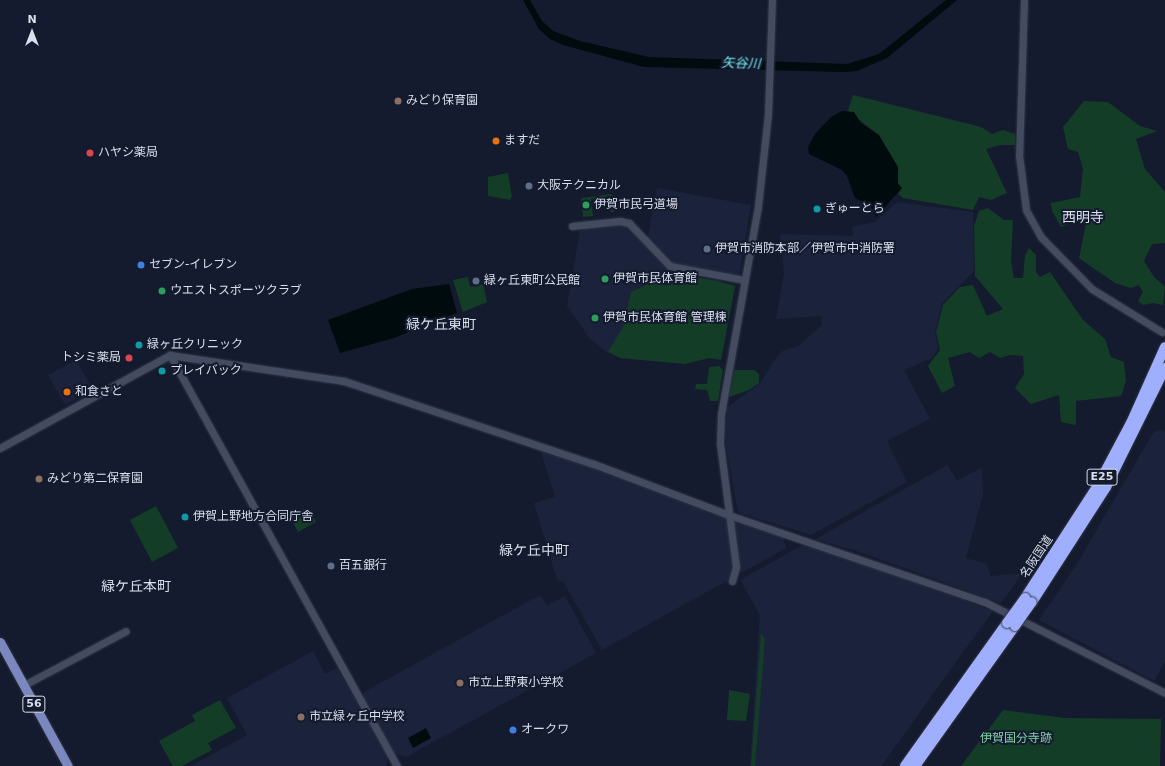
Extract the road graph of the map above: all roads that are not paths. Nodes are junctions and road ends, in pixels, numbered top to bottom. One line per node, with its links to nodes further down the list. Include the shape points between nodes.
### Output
1 (772, 0): 4 (street, via 770,73 758,206)
2 (1024, 0): 5 (street, via 1018,155 1026,210 1041,237 1092,289)
3 (572, 226): 4 (street, via 620,221 629,223 670,266)
4 (744, 280): 10 (street, via 721,414 720,443)
5 (1162, 332)
6 (1165, 347): 12 (highway, 名阪国道 / E25, via 1131,423 1098,485)
7 (170, 355): 9 (street); 10 (street, via 352,383 594,464); 19 (street)
8 (1165, 368): 12 (highway, 名阪国道 / E25, via 1116,470 1087,518)
9 (0, 448)
10 (730, 515): 11 (street, via 736,567); 17 (street, via 985,602)
11 (732, 581)
12 (1028, 600): 13 (highway, 名阪国道 / E25, bridge)
13 (1011, 625): 20 (highway, 名阪国道 / E25); 21 (highway, 名阪国道 / E25)
14 (126, 631): 16 (street)
15 (0, 642): 16 (main road, 56)
16 (24, 685): 18 (main road, 56)
17 (1165, 693)
18 (68, 766)
19 (397, 766)
20 (905, 766)
21 (915, 766)

